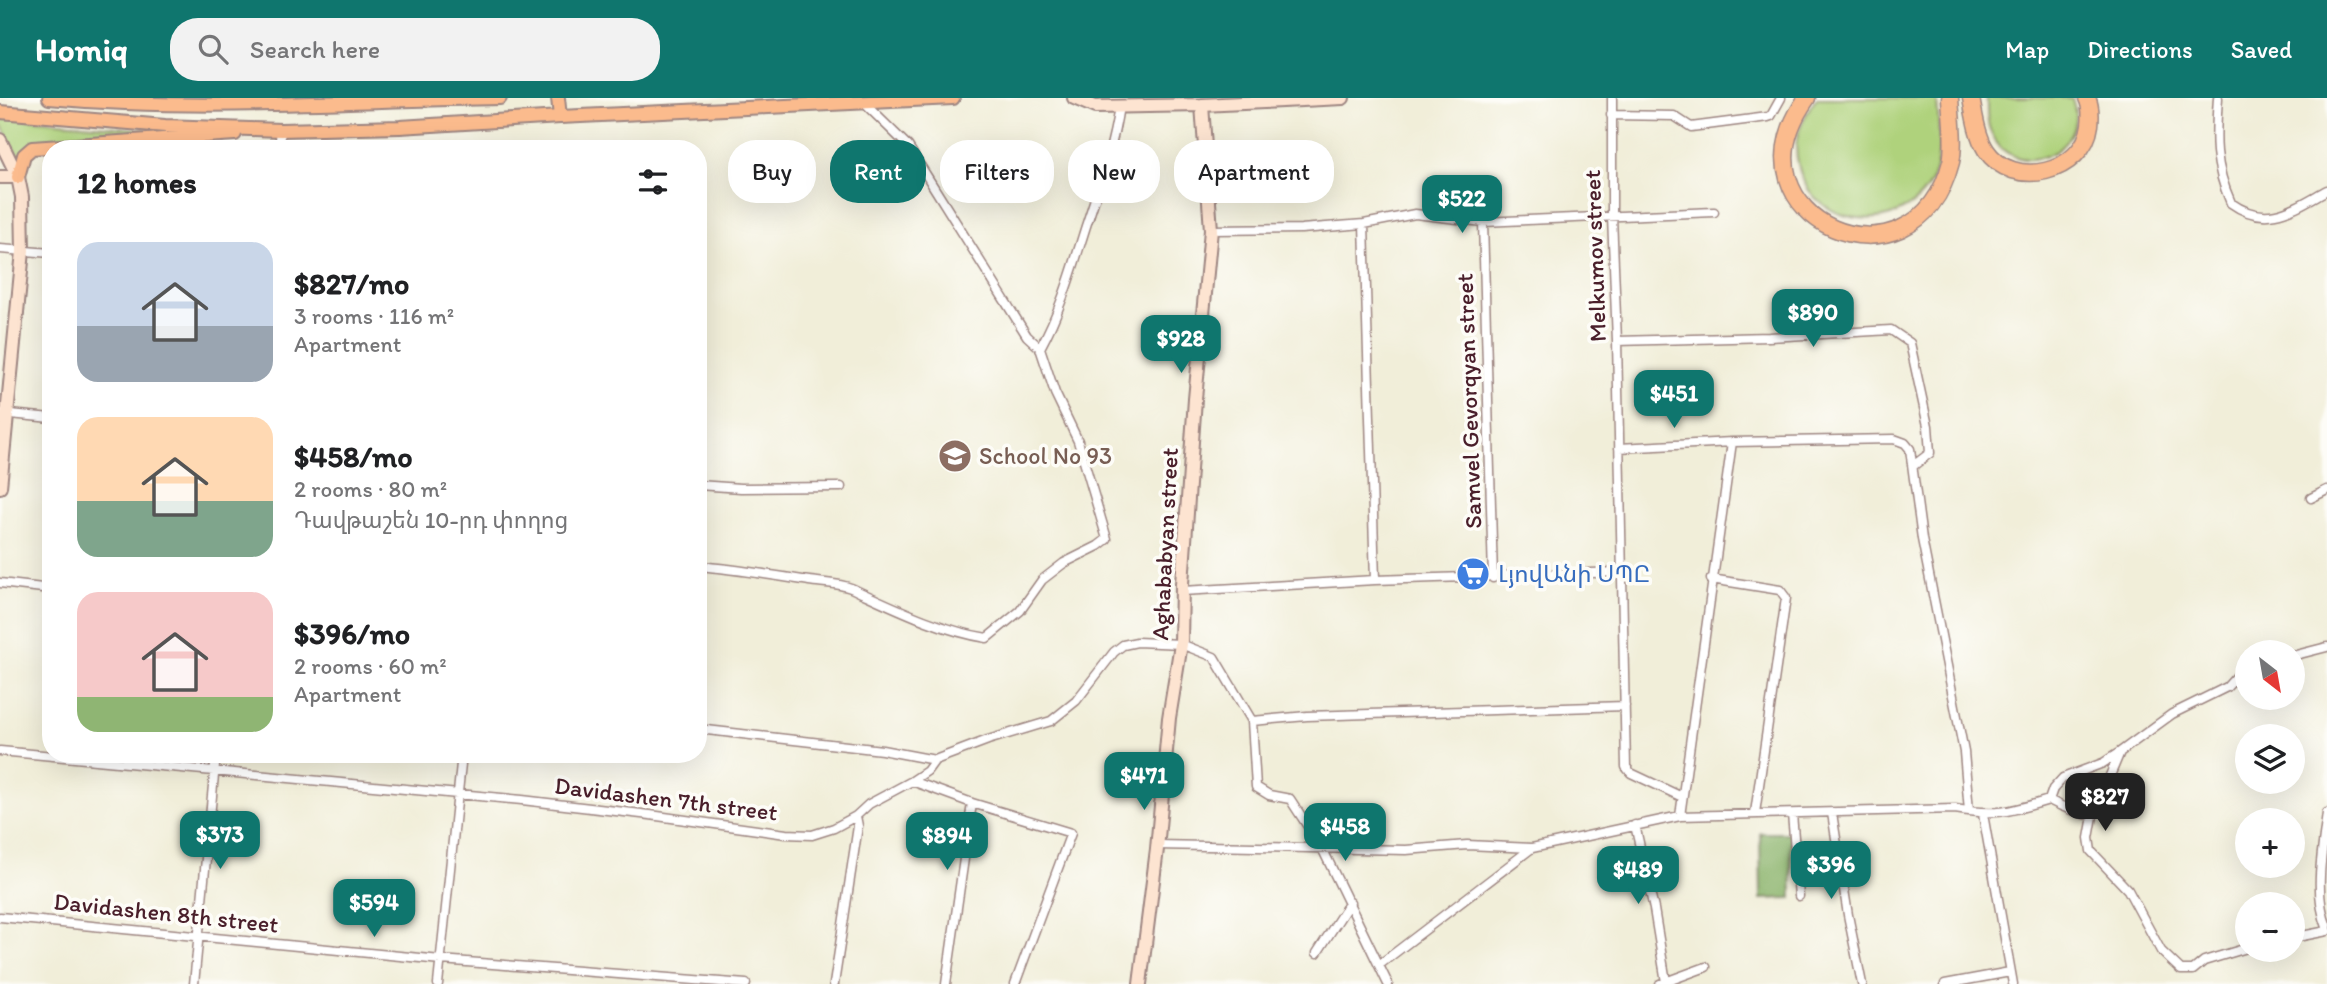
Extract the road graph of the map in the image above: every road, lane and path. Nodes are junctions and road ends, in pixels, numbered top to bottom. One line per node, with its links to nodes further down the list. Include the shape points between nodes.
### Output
1 (49, 98): 15 (main road, via 190,104)
2 (375, 98): 15 (main road)
3 (500, 98): 15 (main road)
4 (558, 98): 21 (main road)
5 (953, 98): 16 (main road)
6 (1074, 98): 18 (street, via 1095,107)
7 (1343, 98): 17 (street)
8 (1612, 98): 20 (street, Melkumov street)
9 (1781, 98): 20 (street, via 1768,117 1691,127 1674,116)
10 (1807, 98): 11 (highway, via 1794,116 1784,149 1792,190 1821,222 1858,236 1878,236 1897,231 1929,210 1941,192 1952,160)
11 (1950, 98)
12 (1971, 98): 13 (highway, via 1986,149 1994,159 2018,171 2043,172 2065,164 2082,148 2090,125)
13 (2087, 98)
14 (2218, 98): 29 (street, via 2218,169 2231,203 2248,212 2273,216)
15 (400, 100)
16 (864, 103): 21 (main road); 39 (street, via 908,146 1027,336)
17 (1202, 105): 18 (street); 34 (street, Aghababyan street)
18 (1119, 106): 39 (street, via 1114,137 1072,271)
19 (0, 112): 22 (main road)
20 (1611, 115): 31 (street, Melkumov street)
21 (560, 117): 22 (main road)
22 (274, 130): 24 (main road); 25 (street)
23 (0, 140): 28 (street)
24 (167, 140)
25 (277, 140)
26 (42, 147): 28 (main road, via 23,155)
27 (0, 177): 28 (street)
28 (18, 177): 36 (street, via 23,197)
29 (2327, 190)
30 (1714, 212): 31 (street)
31 (1612, 216): 32 (street); 38 (street, Melkumov street)
32 (1483, 222): 33 (street, via 1415,215); 52 (street, Samvel Gevorqyan street)
33 (1364, 224): 34 (street); 54 (street)
34 (1210, 230): 57 (street, Aghababyan street)
35 (0, 249): 36 (street)
36 (23, 251): 37 (street); 40 (street)
37 (42, 252)
38 (1617, 341): 43 (street, Melkumov street); 44 (street, via 1891,330 1910,343 1927,426 1930,453)
39 (1040, 348): 50 (street, via 1078,441 1107,539 1042,580 1020,611 986,638 868,598 849,587)
40 (4, 414): 41 (street); 46 (street)
41 (42, 417)
42 (1731, 442): 43 (street); 44 (street, via 1894,439 1910,449); 53 (street)
43 (1619, 448): 51 (street, Melkumov street)
44 (1913, 467): 78 (street, via 1922,539 1964,752)
45 (707, 486): 47 (street)
46 (0, 487)
47 (841, 487)
48 (2327, 490): 49 (street)
49 (2311, 498)
50 (707, 567)
51 (1621, 572): 52 (street); 62 (street, Melkumov street)
52 (1493, 578): 54 (street)
53 (1711, 579): 75 (street); 79 (street, via 1780,590 1787,598)
54 (1375, 580): 57 (street)
55 (0, 583): 56 (street)
56 (42, 588)
57 (1182, 591): 58 (street, Aghababyan street)
58 (1181, 644): 63 (street, Davidashen 7th street, via 1214,657); 68 (street, Davidashen 7th street, via 1123,645 1076,701 1051,721); 88 (street, Aghababyan street)
59 (2327, 647): 60 (street)
60 (2305, 653)
61 (2235, 678): 66 (street, via 2227,687 2172,714)
62 (1625, 706): 63 (street); 75 (street, Melkumov street, via 1626,767)
63 (1252, 721): 89 (street, via 1256,787 1290,799)
64 (707, 730): 68 (street)
65 (0, 751): 67 (street, Davidashen 7th street)
66 (2120, 752): 76 (street, via 2063,778); 86 (street)
67 (42, 755)
68 (935, 760): 73 (street, Davidashen 7th street)
69 (129, 763): 72 (street, Davidashen 7th street)
70 (215, 763): 72 (street)
71 (461, 763): 74 (street)
72 (215, 771): 74 (street, Davidashen 7th street); 96 (street)
73 (912, 781): 77 (street); 84 (street, Davidashen 7th street)
74 (457, 796): 84 (street, Davidashen 7th street, via 637,813 786,834 812,835); 99 (street)
75 (1682, 797): 85 (street)
76 (2049, 800): 83 (street, via 2007,813); 86 (street)
77 (972, 803): 108 (street); 109 (street, via 1071,833)
78 (1969, 811): 80 (street); 83 (street)
79 (1755, 813): 82 (street); 85 (street)
80 (1832, 813): 82 (street); 112 (street)
81 (2327, 813): 94 (street, via 2320,910)
82 (1793, 814): 91 (street)
83 (1983, 814): 102 (street)
84 (856, 816): 107 (street)
85 (1680, 816): 87 (street)
86 (2093, 816): 97 (street, via 2091,851 2128,890 2161,951 2181,970 2193,970 2204,961)
87 (1635, 825): 90 (street); 103 (street, via 1654,909)
88 (1157, 845): 89 (street); 110 (street, Aghababyan street)
89 (1322, 848): 90 (street); 92 (street)
90 (1532, 848): 100 (street)
91 (1799, 896)
92 (1350, 902): 98 (street); 100 (street)
93 (0, 917): 96 (street, Davidashen 8th street)
94 (2327, 929): 95 (street)
95 (2305, 934)
96 (199, 936): 99 (street, Davidashen 8th street); 104 (street)
97 (2235, 952)
98 (1317, 953)
99 (440, 960): 105 (street); 106 (street, Davidashen 8th street)
100 (1379, 965): 111 (street)
101 (1706, 967): 103 (street)
102 (2010, 972): 113 (street); 114 (street)
103 (1663, 983)
104 (194, 984)
105 (438, 984)
106 (746, 984)
107 (834, 984)
108 (946, 984)
109 (1015, 984)
110 (1140, 984)
111 (1388, 984)
112 (1862, 984)
113 (1945, 984)
114 (2012, 984)

